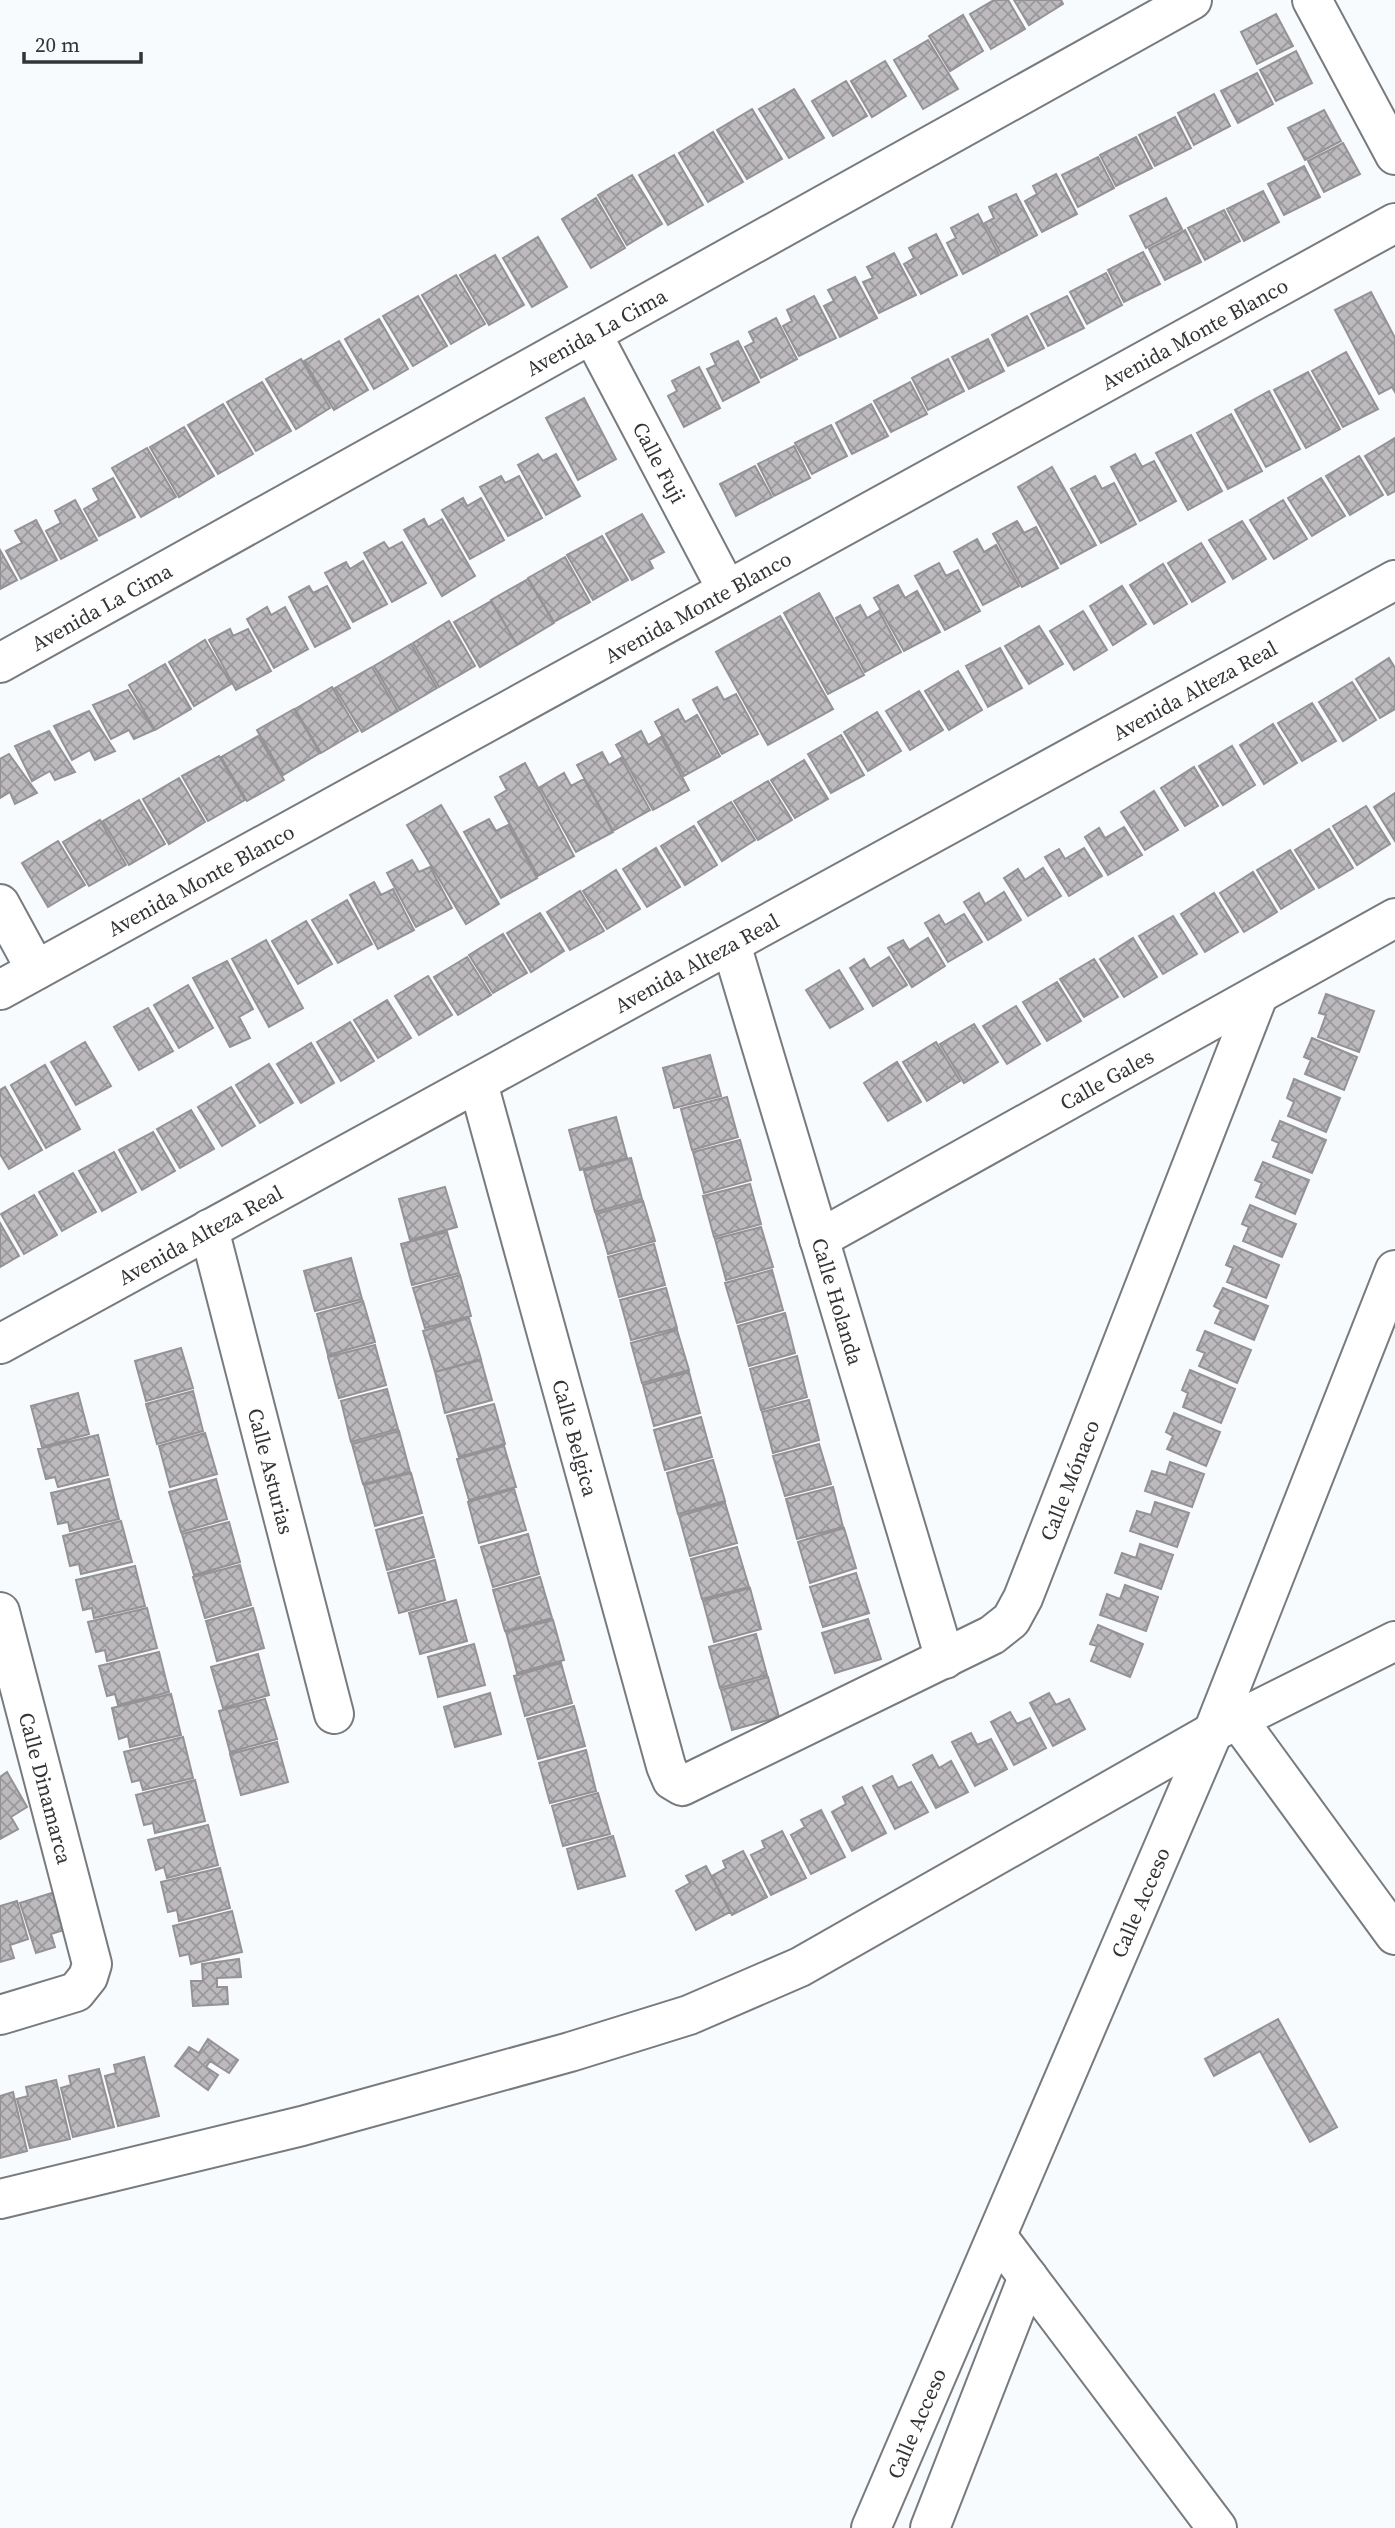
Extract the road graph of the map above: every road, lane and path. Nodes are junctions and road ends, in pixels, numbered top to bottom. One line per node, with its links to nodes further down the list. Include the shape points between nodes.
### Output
1 (1192, 0): 5 (street, Avenida La Cima)
2 (1312, 0): 3 (street)
3 (1395, 155)
4 (1395, 223): 7 (street, Avenida Monte Blanco)
5 (592, 334): 7 (street, Calle Fuji); 8 (street, Avenida La Cima)
6 (1395, 580): 11 (street, Avenida Alteza Real)
7 (727, 590): 12 (street, Avenida Monte Blanco)
8 (0, 663)
9 (0, 904): 12 (street)
10 (1395, 918): 14 (street, Calle Gales)
11 (731, 944): 15 (street, Avenida Alteza Real); 17 (street, Calle Holanda)
12 (36, 970): 13 (street, Avenida Monte Blanco)
13 (0, 990)
14 (1258, 996): 17 (street, Calle Gales); 22 (street, Calle Mónaco, via 1023,1598 1011,1620 992,1635)
15 (478, 1083): 16 (street, Avenida Alteza Real); 26 (street, Calle Belgica, via 666,1766 672,1780)
16 (209, 1229): 19 (street, Avenida Alteza Real); 24 (street, Calle Asturias)
17 (819, 1239): 22 (street, Calle Holanda)
18 (1395, 1270): 25 (street, Calle Acceso)
19 (0, 1344)
20 (0, 1612): 23 (street, Calle Dinamarca)
21 (1395, 1641): 25 (street)
22 (944, 1659): 26 (street, Calle Mónaco)
23 (10, 1691): 28 (street, Calle Dinamarca, via 92,1964 76,1992)
24 (334, 1714)
25 (1225, 1726): 27 (street); 29 (street, via 800,1967 689,2015 302,2126); 30 (street, Calle Acceso)
26 (682, 1786)
27 (1395, 1935)
28 (0, 2015)
29 (0, 2199)
30 (997, 2236): 31 (street); 32 (street, Calle Acceso)
31 (1028, 2277): 33 (street); 34 (street)
32 (871, 2528)
33 (930, 2528)
34 (1217, 2528)

